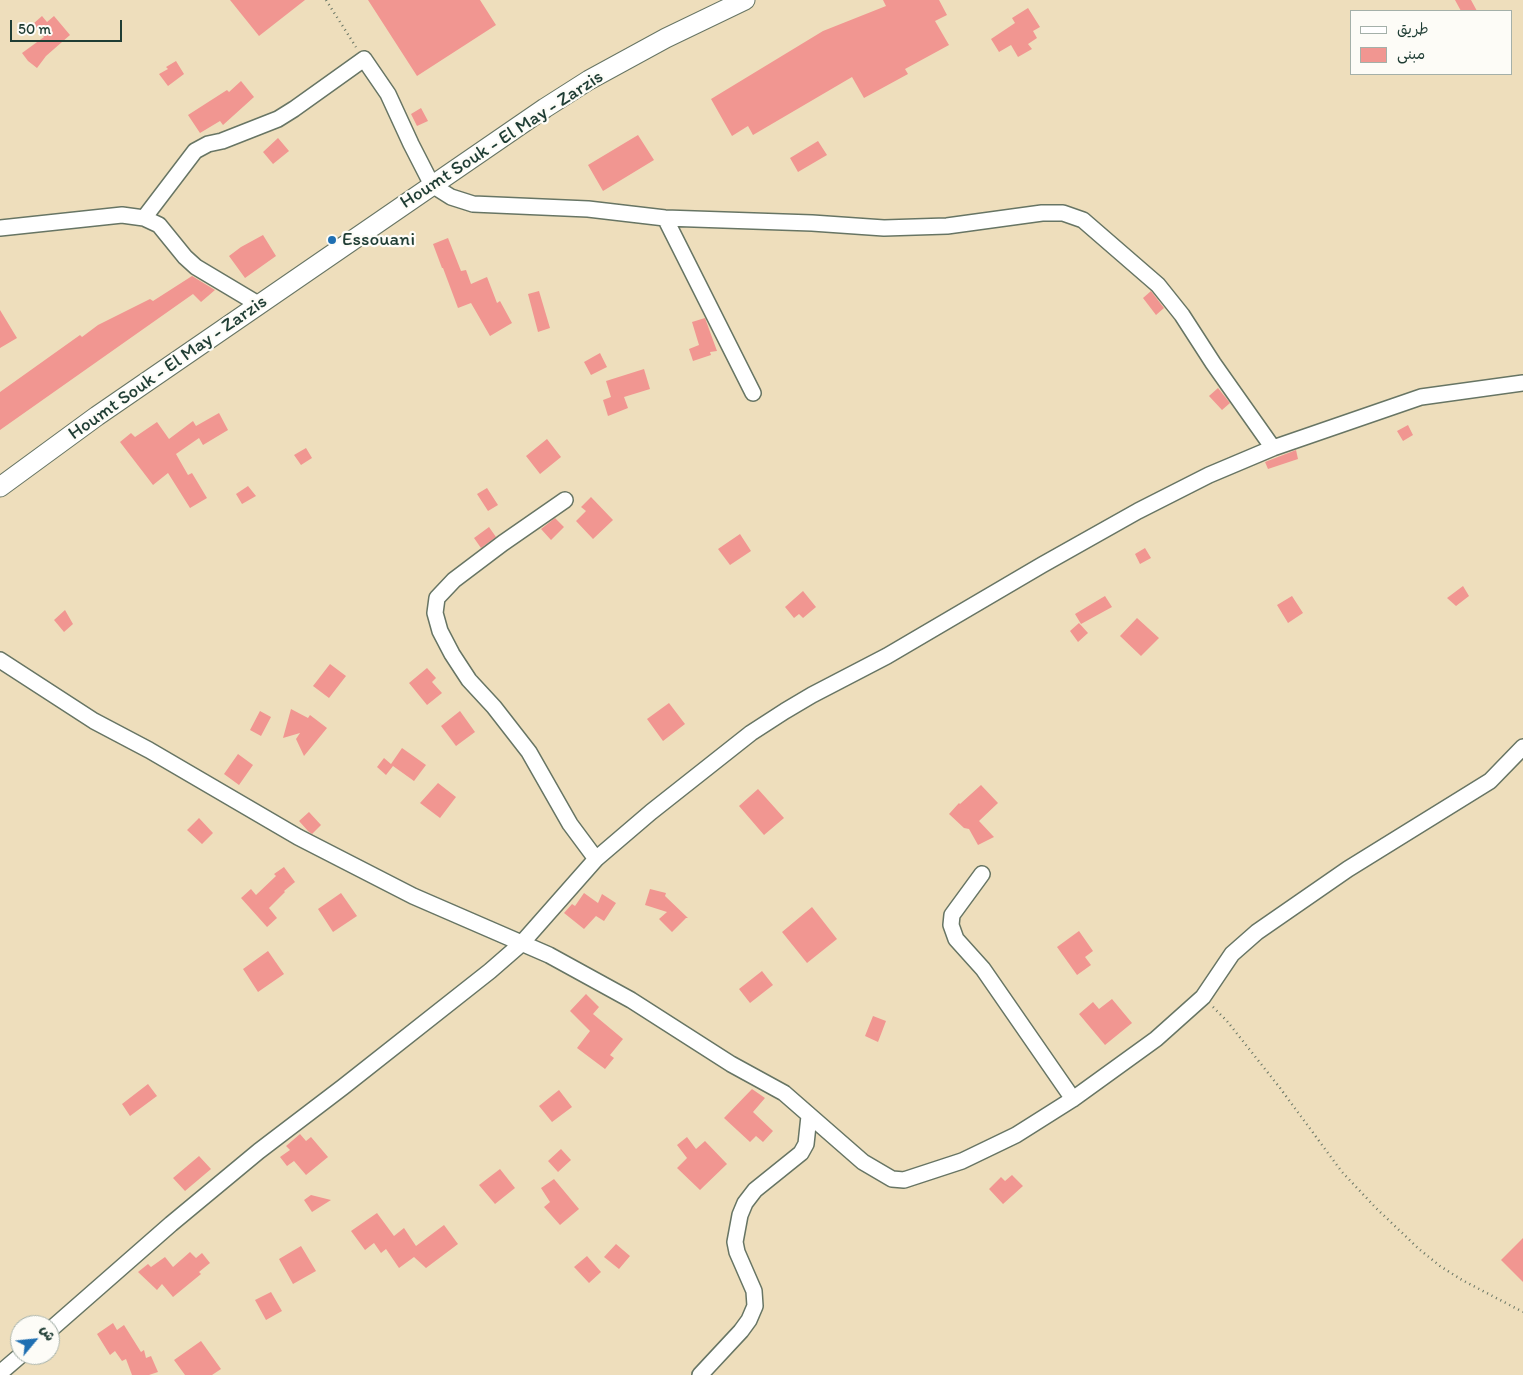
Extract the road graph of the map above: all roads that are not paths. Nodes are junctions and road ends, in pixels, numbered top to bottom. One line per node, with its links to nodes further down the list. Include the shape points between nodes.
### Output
1 (745, 0): 2 (main road, Houmt Souk - El May - Zarzis, via 589,80)
2 (432, 185): 3 (street, via 388,94 364,59 278,118 195,151); 4 (street, via 451,197 474,204 588,209); 6 (main road, Houmt Souk - El May - Zarzis)
3 (144, 218): 5 (street, via 122,215); 6 (street, via 159,225 196,267)
4 (665, 218): 8 (street); 9 (street, via 884,228 947,226 1042,213 1063,213 1084,220 1158,285)
5 (0, 228)
6 (258, 304): 10 (main road, Houmt Souk - El May - Zarzis)
7 (1523, 383): 9 (street, via 1420,397)
8 (753, 393)
9 (1272, 448): 14 (street, via 1138,511 792,707 751,733)
10 (0, 487)
11 (565, 500): 14 (street, via 454,580 437,598 435,613 440,631 469,680 529,752 570,824)
12 (0, 660): 16 (street, via 94,721 298,837 413,896)
13 (1523, 747): 17 (street, via 1490,781 1348,869 1257,932 1232,954 1203,997 1156,1039)
14 (596, 859): 16 (street)
15 (982, 874): 17 (street, via 952,915 951,925 956,939 983,969)
16 (521, 944): 18 (street, via 549,955 631,1000 731,1064 784,1093); 19 (street, via 259,1150)
17 (1073, 1098): 18 (street, via 1016,1135 962,1160 904,1180 892,1179 863,1162)
18 (809, 1116): 22 (street, via 806,1144 801,1153 755,1190 745,1203 735,1242 754,1291 754,1306 741,1331)
19 (60, 1321)
20 (10, 1365): 21 (street)
21 (0, 1374)
22 (700, 1375)

